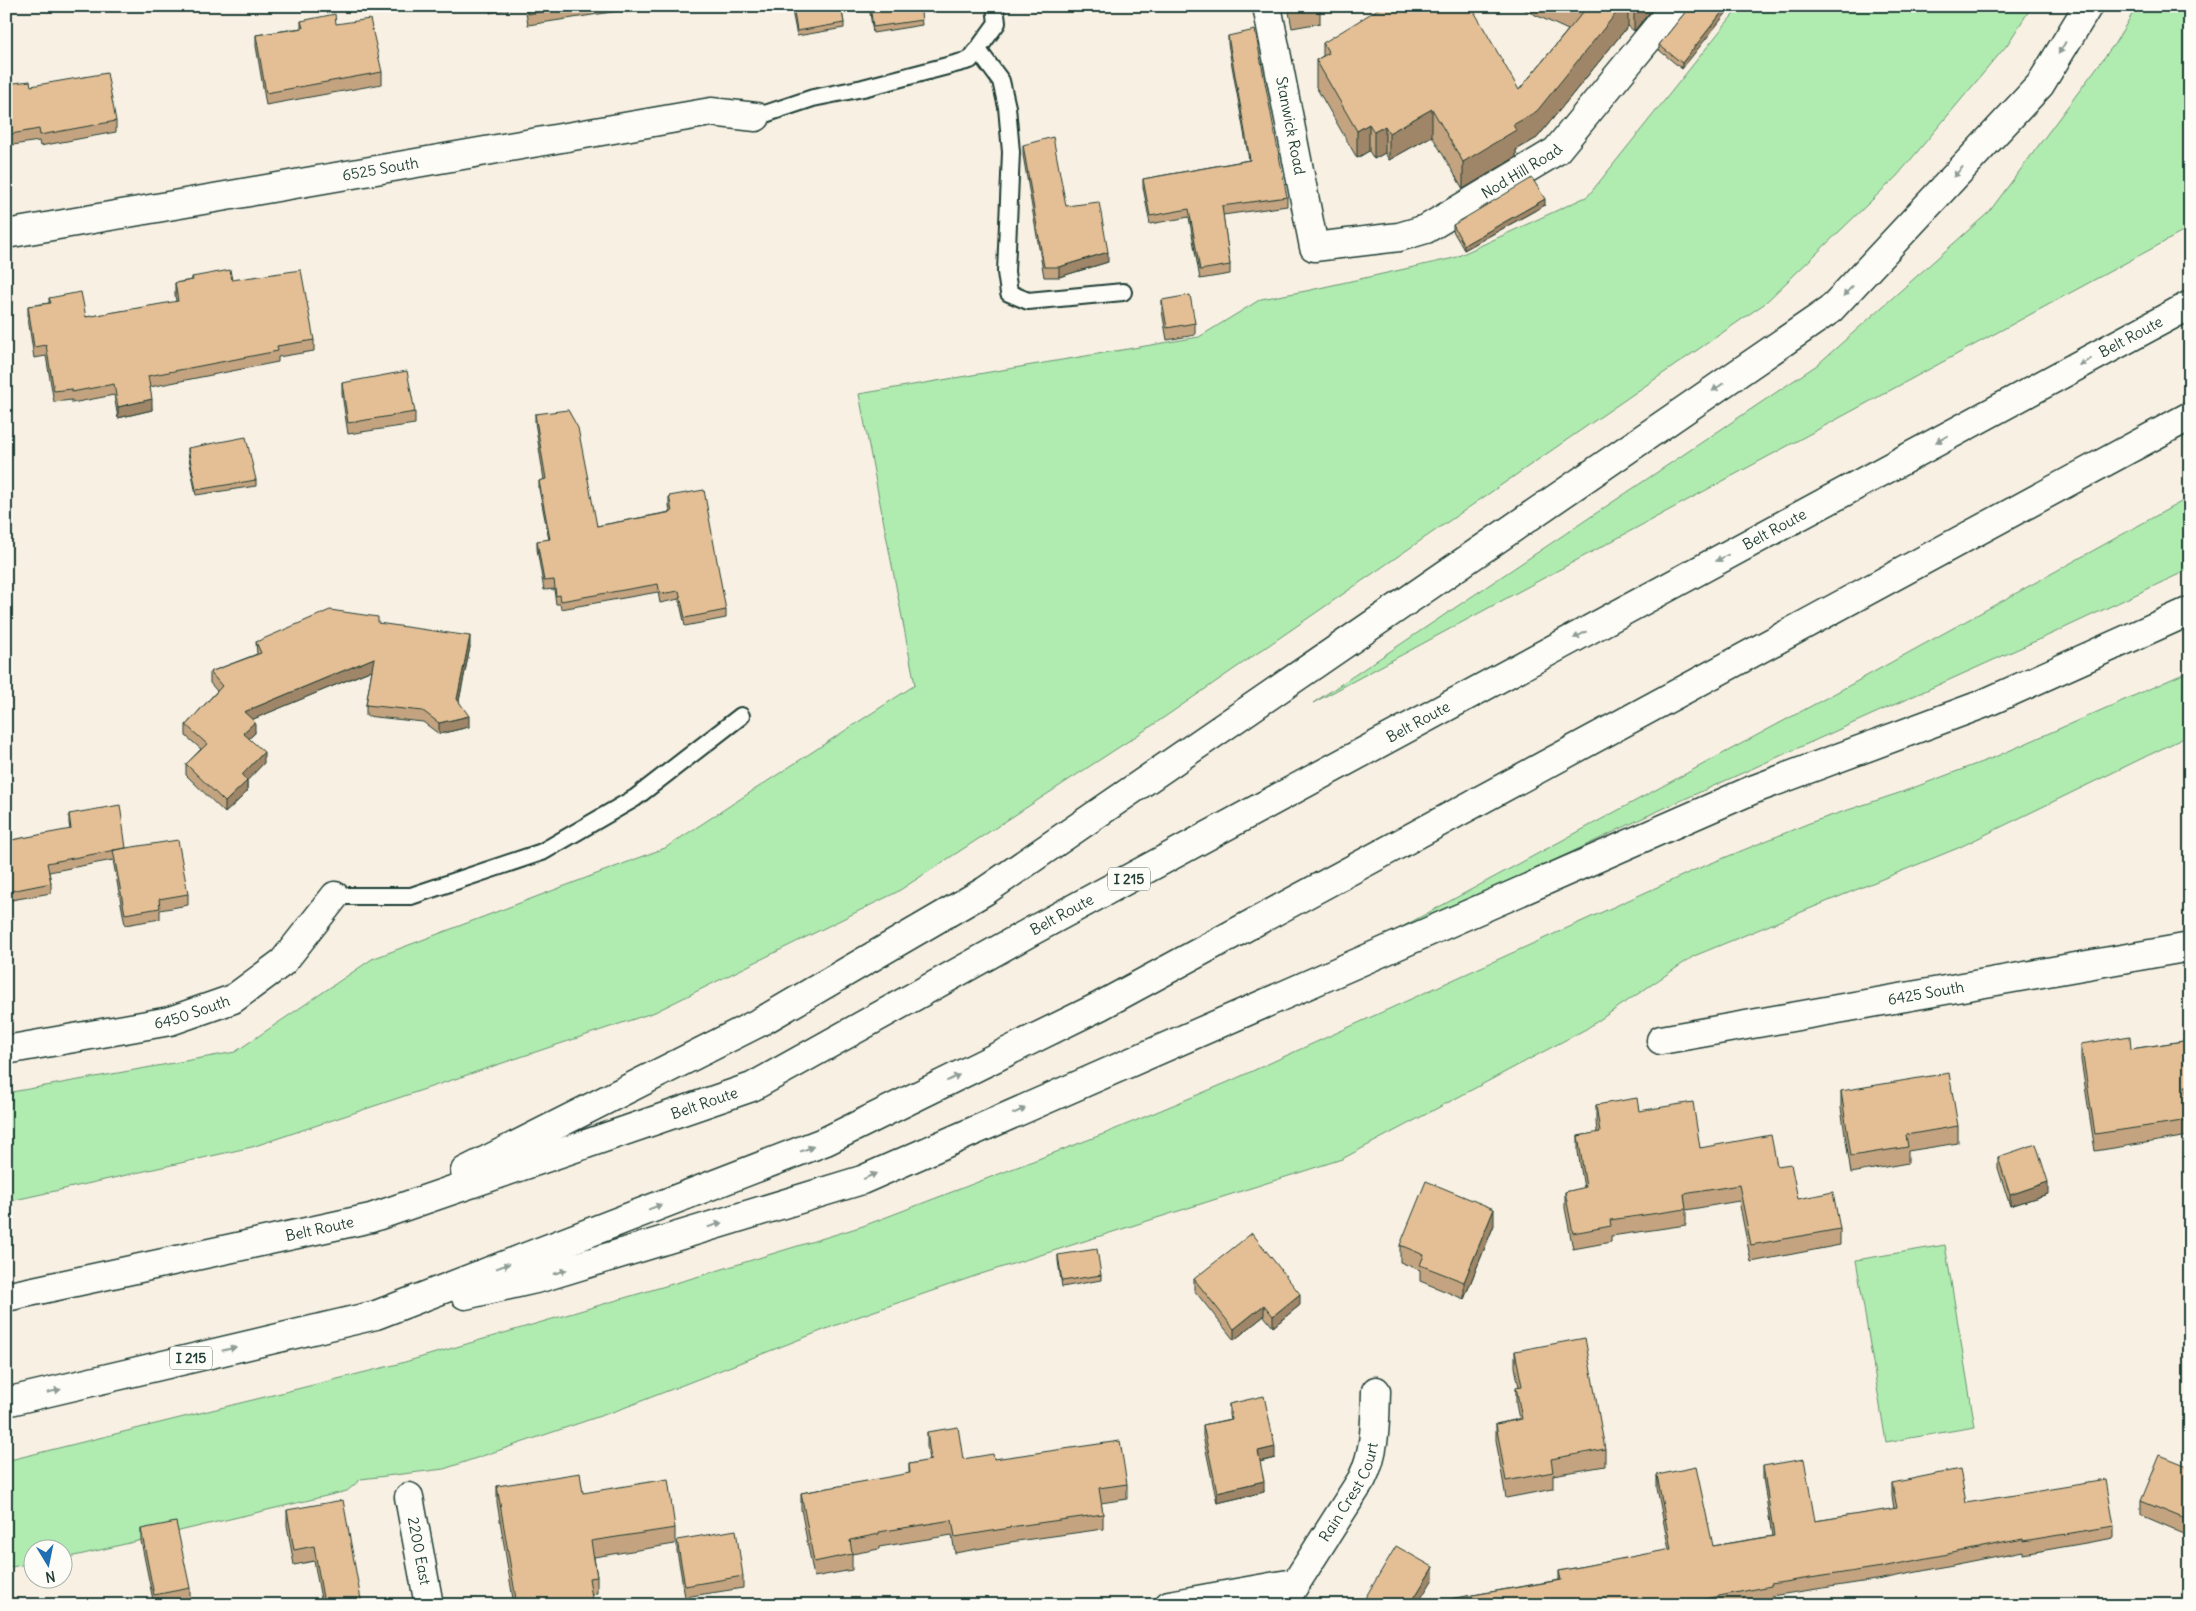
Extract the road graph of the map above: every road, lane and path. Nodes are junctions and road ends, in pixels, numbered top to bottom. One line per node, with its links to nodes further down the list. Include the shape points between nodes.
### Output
1 (995, 6): 5 (lane, via 997,23)
2 (1266, 6): 8 (main road, Stanwick Road)
3 (1675, 6): 8 (main road, Nod Hill Road, via 1556,151 1426,229 1400,237)
4 (2088, 6): 18 (main road, one-way to 18, via 2040,85 1830,310 985,891 762,1021)
5 (978, 50): 6 (lane, via 970,60 813,98); 9 (lane, via 1001,81 1007,107 1011,152 1006,272 1010,294 1028,301)
6 (756, 117): 7 (main road, 6525 South, via 711,112)
7 (6, 234)
8 (1314, 247)
9 (1123, 292)
10 (2190, 305): 18 (main road, Belt Route / I 215, one-way to 18, via 1022,937 752,1087)
11 (2190, 416): 20 (main road, I 215, one-way to 11, via 826,1141 1100,1006)
12 (2190, 611): 20 (main road, one-way to 12, via 540,1278 862,1180 1752,790 1983,704)
13 (741, 716): 14 (lane, via 635,798 542,852 412,896)
14 (335, 896): 17 (main road, 6450 South, via 283,962 234,999 170,1021)
15 (2190, 947): 16 (main road, 6425 South)
16 (1661, 1040)
17 (6, 1050)
18 (371, 1218): 19 (main road, Belt Route / I 215)
19 (6, 1297)
20 (376, 1314): 22 (main road, I 215, one-way to 20)
21 (1376, 1391): 24 (main road, Rain Crest Court, via 1375,1443 1370,1463)
22 (6, 1402)
23 (409, 1497): 25 (main road, 2200 East)
24 (1288, 1594): 26 (main road)
25 (429, 1605)
26 (1169, 1605)

